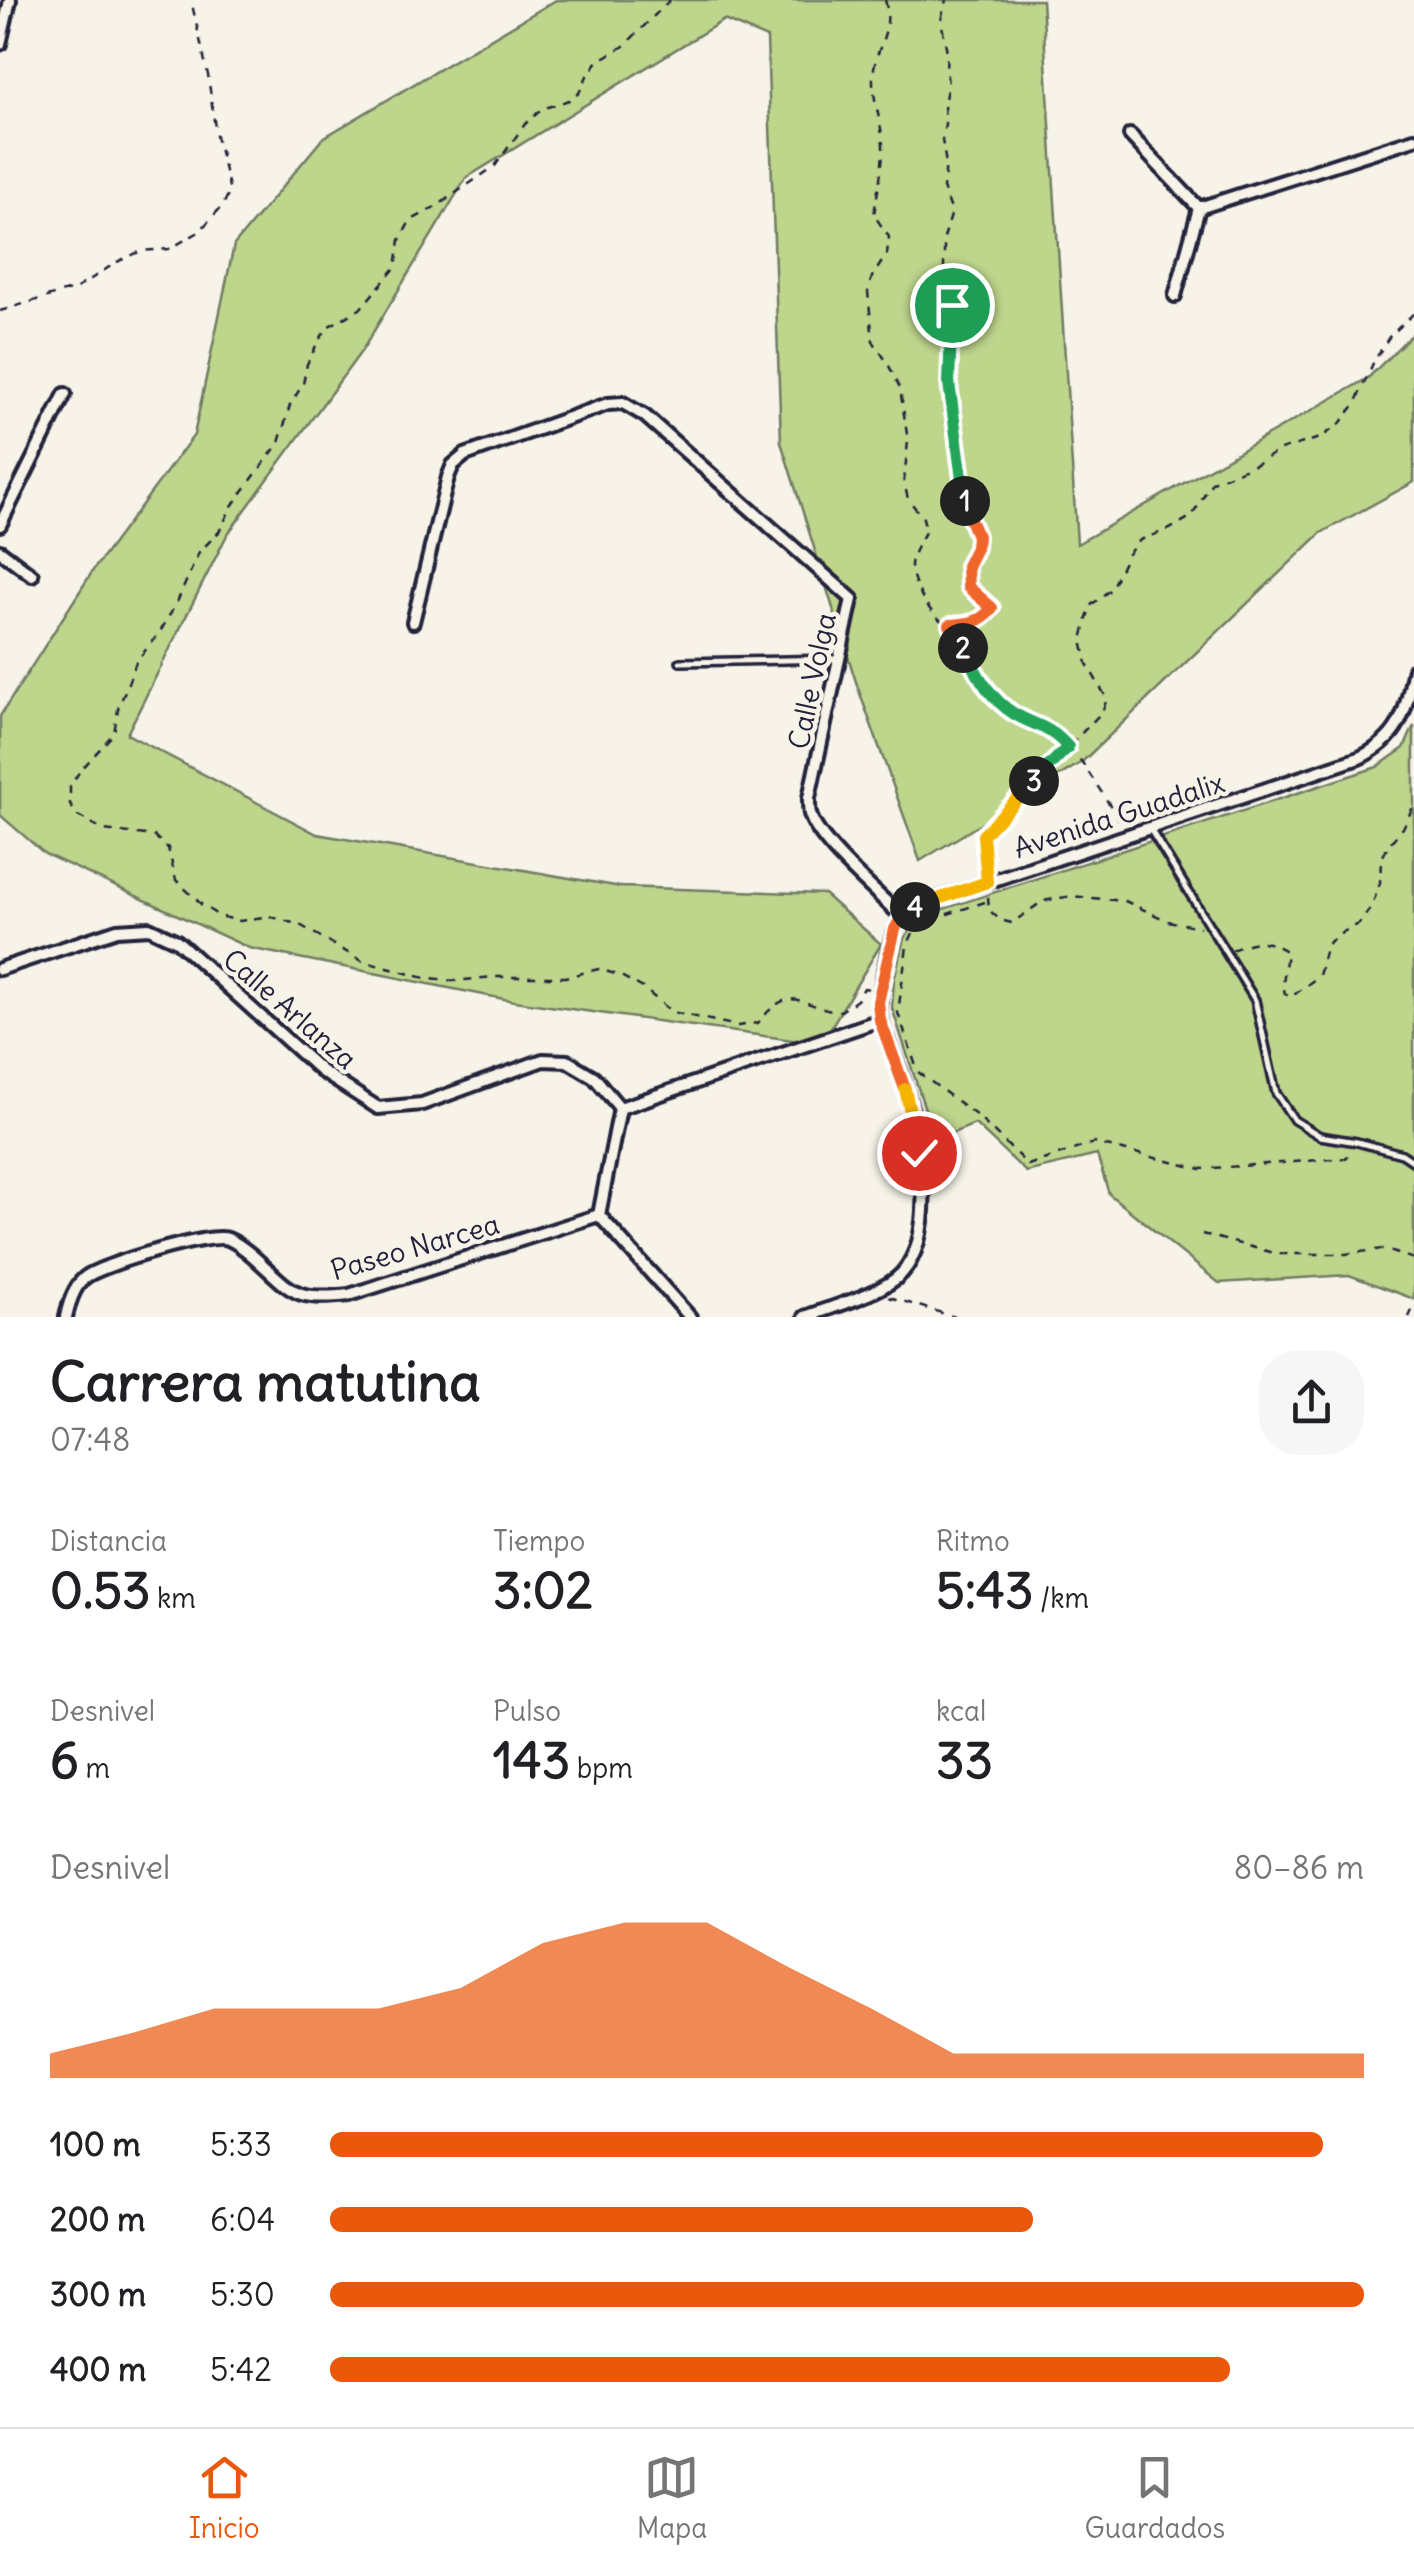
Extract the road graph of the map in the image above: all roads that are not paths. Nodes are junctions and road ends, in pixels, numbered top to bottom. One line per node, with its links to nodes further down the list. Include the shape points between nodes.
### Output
1 (10, 0): 2 (street)
2 (0, 44)
3 (1130, 136): 5 (street)
4 (1414, 138): 5 (street)
5 (1200, 208): 6 (street)
6 (1175, 296)
7 (65, 394): 8 (street)
8 (0, 525)
9 (0, 551): 10 (street)
10 (32, 576)
11 (413, 622): 12 (street, Calle Volga, via 453,465 465,455 623,403 646,416 852,599)
12 (839, 658): 13 (lane); 16 (street, Calle Volga, via 809,812 832,848)
13 (680, 662)
14 (1414, 669): 15 (street, Avenida Guadalix, via 1404,715 1378,749)
15 (1150, 828): 16 (street, Avenida Guadalix, via 919,905); 20 (lane, via 1255,1000 1276,1093 1294,1120 1320,1136)
16 (902, 917): 18 (street, via 878,1002)
17 (0, 970): 19 (street, Calle Arlanza, via 116,930 148,928 177,941 321,1071 378,1108 422,1104 543,1060 567,1061 594,1077)
18 (880, 1020): 19 (street); 24 (street, via 904,1083 923,1176 915,1248 901,1273 873,1292)
19 (620, 1108): 21 (street)
20 (1414, 1162)
21 (599, 1215): 22 (street, Paseo Narcea, via 349,1295 315,1298 293,1292 225,1236 205,1238 83,1278); 23 (street)
22 (66, 1317)
23 (690, 1317)
24 (805, 1317)

